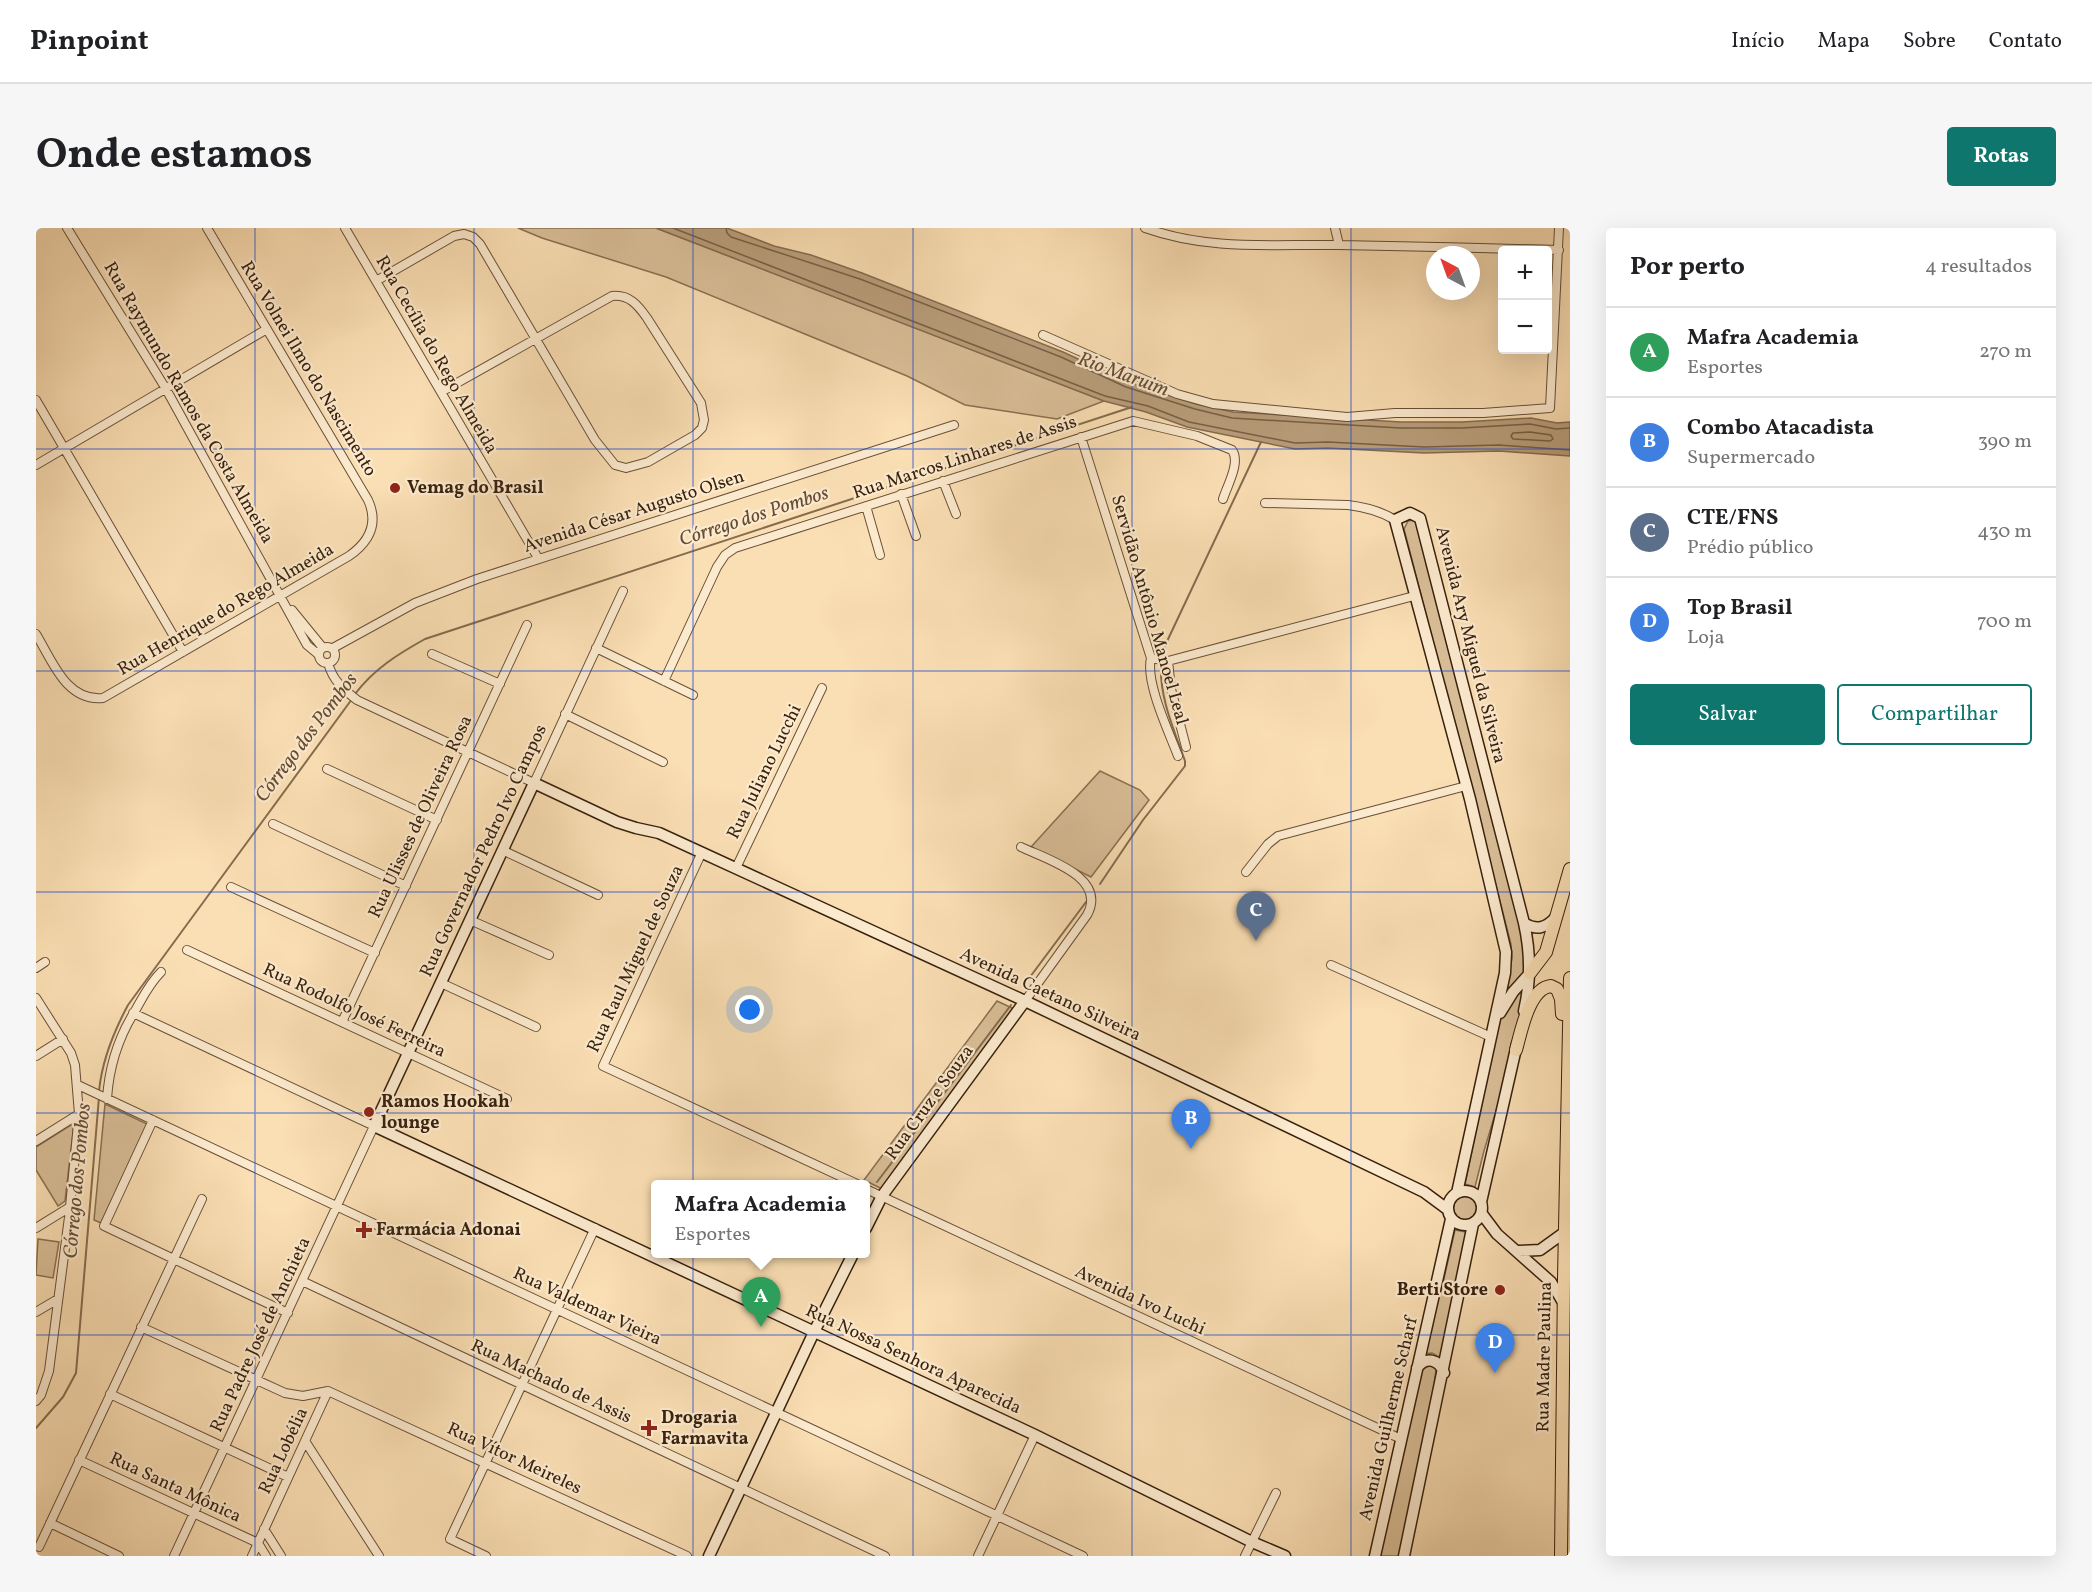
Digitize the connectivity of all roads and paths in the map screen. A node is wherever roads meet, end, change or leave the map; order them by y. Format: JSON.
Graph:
{"nodes":[{"id":1,"x":67,"y":228,"type":"edge"},
{"id":2,"x":207,"y":228,"type":"edge"},
{"id":3,"x":345,"y":228,"type":"edge"},
{"id":4,"x":1144,"y":228,"type":"edge"},
{"id":5,"x":1335,"y":228,"type":"edge"},
{"id":6,"x":1559,"y":228,"type":"edge"},
{"id":7,"x":1339,"y":245,"type":"junction"},
{"id":8,"x":1559,"y":250,"type":"junction"},
{"id":9,"x":376,"y":281,"type":"junction"},
{"id":10,"x":267,"y":329,"type":"junction"},
{"id":11,"x":1043,"y":334,"type":"dead end"},
{"id":12,"x":535,"y":338,"type":"junction"},
{"id":13,"x":166,"y":389,"type":"junction"},
{"id":14,"x":441,"y":392,"type":"junction"},
{"id":15,"x":36,"y":400,"type":"edge"},
{"id":16,"x":954,"y":425,"type":"dead end"},
{"id":17,"x":1081,"y":437,"type":"junction"},
{"id":18,"x":64,"y":448,"type":"junction"},
{"id":19,"x":36,"y":465,"type":"edge"},
{"id":20,"x":943,"y":481,"type":"junction"},
{"id":21,"x":901,"y":494,"type":"junction"},
{"id":22,"x":1223,"y":499,"type":"dead end"},
{"id":23,"x":1265,"y":503,"type":"dead end"},
{"id":24,"x":866,"y":506,"type":"junction"},
{"id":25,"x":956,"y":514,"type":"dead end"},
{"id":26,"x":1395,"y":520,"type":"junction"},
{"id":27,"x":372,"y":529,"type":"joint"},
{"id":28,"x":916,"y":536,"type":"dead end"},
{"id":29,"x":880,"y":555,"type":"dead end"},
{"id":30,"x":538,"y":558,"type":"junction"},
{"id":31,"x":623,"y":591,"type":"dead end"},
{"id":32,"x":280,"y":594,"type":"junction"},
{"id":33,"x":1414,"y":597,"type":"junction"},
{"id":34,"x":527,"y":625,"type":"dead end"},
{"id":35,"x":36,"y":634,"type":"edge"},
{"id":36,"x":333,"y":648,"type":"junction"},
{"id":37,"x":596,"y":648,"type":"junction"},
{"id":38,"x":321,"y":651,"type":"junction"},
{"id":39,"x":183,"y":652,"type":"junction"},
{"id":40,"x":432,"y":654,"type":"dead end"},
{"id":41,"x":1152,"y":658,"type":"junction"},
{"id":42,"x":1167,"y":661,"type":"junction"},
{"id":43,"x":328,"y":663,"type":"junction"},
{"id":44,"x":664,"y":681,"type":"junction"},
{"id":45,"x":500,"y":684,"type":"junction"},
{"id":46,"x":822,"y":688,"type":"dead end"},
{"id":47,"x":693,"y":695,"type":"dead end"},
{"id":48,"x":565,"y":714,"type":"junction"},
{"id":49,"x":1186,"y":747,"type":"dead end"},
{"id":50,"x":468,"y":752,"type":"junction"},
{"id":51,"x":1178,"y":756,"type":"dead end"},
{"id":52,"x":663,"y":762,"type":"dead end"},
{"id":53,"x":327,"y":769,"type":"dead end"},
{"id":54,"x":534,"y":783,"type":"junction"},
{"id":55,"x":1466,"y":786,"type":"junction"},
{"id":56,"x":437,"y":820,"type":"junction"},
{"id":57,"x":273,"y":824,"type":"dead end"},
{"id":58,"x":1021,"y":846,"type":"dead end"},
{"id":59,"x":502,"y":850,"type":"junction"},
{"id":60,"x":702,"y":852,"type":"junction"},
{"id":61,"x":736,"y":868,"type":"junction"},
{"id":62,"x":1570,"y":870,"type":"edge"},
{"id":63,"x":1246,"y":872,"type":"dead end"},
{"id":64,"x":406,"y":886,"type":"junction"},
{"id":65,"x":231,"y":887,"type":"dead end"},
{"id":66,"x":598,"y":895,"type":"dead end"},
{"id":67,"x":1558,"y":914,"type":"junction"},
{"id":68,"x":470,"y":920,"type":"junction"},
{"id":69,"x":1524,"y":923,"type":"junction"},
{"id":70,"x":187,"y":950,"type":"dead end"},
{"id":71,"x":375,"y":953,"type":"junction"},
{"id":72,"x":549,"y":955,"type":"dead end"},
{"id":73,"x":45,"y":962,"type":"dead end"},
{"id":74,"x":1331,"y":965,"type":"dead end"},
{"id":75,"x":36,"y":968,"type":"edge"},
{"id":76,"x":161,"y":972,"type":"dead end"},
{"id":77,"x":1530,"y":973,"type":"junction"},
{"id":78,"x":1570,"y":978,"type":"edge"},
{"id":79,"x":441,"y":983,"type":"junction"},
{"id":80,"x":36,"y":998,"type":"edge"},
{"id":81,"x":1025,"y":1001,"type":"junction"},
{"id":82,"x":134,"y":1013,"type":"junction"},
{"id":83,"x":342,"y":1022,"type":"junction"},
{"id":84,"x":536,"y":1028,"type":"dead end"},
{"id":85,"x":1492,"y":1035,"type":"junction"},
{"id":86,"x":63,"y":1039,"type":"junction"},
{"id":87,"x":1516,"y":1050,"type":"junction"},
{"id":88,"x":408,"y":1053,"type":"junction"},
{"id":89,"x":36,"y":1056,"type":"edge"},
{"id":90,"x":1568,"y":1067,"type":"junction"},
{"id":91,"x":78,"y":1085,"type":"junction"},
{"id":92,"x":106,"y":1099,"type":"junction"},
{"id":93,"x":507,"y":1099,"type":"dead end"},
{"id":94,"x":79,"y":1114,"type":"junction"},
{"id":95,"x":153,"y":1120,"type":"junction"},
{"id":96,"x":374,"y":1126,"type":"junction"},
{"id":97,"x":36,"y":1141,"type":"edge"},
{"id":98,"x":846,"y":1180,"type":"edge"},
{"id":99,"x":870,"y":1191,"type":"edge"},
{"id":100,"x":1424,"y":1192,"type":"junction"},
{"id":101,"x":1455,"y":1194,"type":"junction"},
{"id":102,"x":882,"y":1196,"type":"junction"},
{"id":103,"x":202,"y":1199,"type":"dead end"},
{"id":104,"x":1481,"y":1202,"type":"junction"},
{"id":105,"x":70,"y":1207,"type":"junction"},
{"id":106,"x":337,"y":1207,"type":"junction"},
{"id":107,"x":1449,"y":1214,"type":"junction"},
{"id":108,"x":870,"y":1220,"type":"edge"},
{"id":109,"x":1477,"y":1220,"type":"junction"},
{"id":110,"x":36,"y":1228,"type":"edge"},
{"id":111,"x":595,"y":1228,"type":"junction"},
{"id":112,"x":1565,"y":1232,"type":"junction"},
{"id":113,"x":1518,"y":1251,"type":"junction"},
{"id":114,"x":651,"y":1255,"type":"edge"},
{"id":115,"x":658,"y":1258,"type":"edge"},
{"id":116,"x":851,"y":1258,"type":"edge"},
{"id":117,"x":173,"y":1259,"type":"junction"},
{"id":118,"x":302,"y":1281,"type":"junction"},
{"id":119,"x":1567,"y":1297,"type":"edge"},
{"id":120,"x":58,"y":1299,"type":"junction"},
{"id":121,"x":557,"y":1310,"type":"junction"},
{"id":122,"x":36,"y":1312,"type":"edge"},
{"id":123,"x":288,"y":1313,"type":"junction"},
{"id":124,"x":141,"y":1327,"type":"junction"},
{"id":125,"x":814,"y":1332,"type":"junction"},
{"id":126,"x":1417,"y":1368,"type":"junction"},
{"id":127,"x":1444,"y":1372,"type":"junction"},
{"id":128,"x":256,"y":1380,"type":"junction"},
{"id":129,"x":522,"y":1385,"type":"junction"},
{"id":130,"x":328,"y":1390,"type":"junction"},
{"id":131,"x":110,"y":1394,"type":"junction"},
{"id":132,"x":36,"y":1401,"type":"edge"},
{"id":133,"x":777,"y":1412,"type":"junction"},
{"id":134,"x":1035,"y":1435,"type":"junction"},
{"id":135,"x":1401,"y":1440,"type":"junction"},
{"id":136,"x":305,"y":1441,"type":"junction"},
{"id":137,"x":225,"y":1448,"type":"junction"},
{"id":138,"x":79,"y":1460,"type":"junction"},
{"id":139,"x":486,"y":1462,"type":"junction"},
{"id":140,"x":288,"y":1477,"type":"junction"},
{"id":141,"x":741,"y":1487,"type":"junction"},
{"id":142,"x":1276,"y":1492,"type":"dead end"},
{"id":143,"x":194,"y":1513,"type":"junction"},
{"id":144,"x":997,"y":1515,"type":"junction"},
{"id":145,"x":50,"y":1523,"type":"junction"},
{"id":146,"x":264,"y":1529,"type":"junction"},
{"id":147,"x":1252,"y":1542,"type":"junction"},
{"id":148,"x":258,"y":1543,"type":"junction"},
{"id":149,"x":39,"y":1547,"type":"dead end"},
{"id":150,"x":119,"y":1556,"type":"edge"},
{"id":151,"x":174,"y":1556,"type":"edge"},
{"id":152,"x":252,"y":1556,"type":"edge"},
{"id":153,"x":266,"y":1556,"type":"edge"},
{"id":154,"x":281,"y":1556,"type":"edge"},
{"id":155,"x":379,"y":1556,"type":"edge"},
{"id":156,"x":486,"y":1556,"type":"edge"},
{"id":157,"x":687,"y":1556,"type":"edge"},
{"id":158,"x":709,"y":1556,"type":"edge"},
{"id":159,"x":885,"y":1556,"type":"edge"},
{"id":160,"x":978,"y":1556,"type":"edge"},
{"id":161,"x":1083,"y":1556,"type":"edge"},
{"id":162,"x":1245,"y":1556,"type":"edge"},
{"id":163,"x":1285,"y":1556,"type":"edge"},
{"id":164,"x":1375,"y":1556,"type":"edge"},
{"id":165,"x":1404,"y":1556,"type":"edge"},
{"id":166,"x":1561,"y":1556,"type":"edge"}],
"edges":[{"from":1,"to":13,"type":"street","name":"Rua Raymundo Ramos da Costa Almeida"},
{"from":2,"to":10,"type":"street","name":"Rua Volnei Ilmo do Nascimento"},
{"from":3,"to":9,"type":"street","name":"Rua Cecília do Rego Almeida"},
{"from":4,"to":7,"type":"street"},
{"from":5,"to":7,"type":"street"},
{"from":6,"to":8,"type":"street"},
{"from":7,"to":8,"type":"street"},
{"from":8,"to":11,"type":"street"},
{"from":9,"to":12,"type":"street"},
{"from":9,"to":14,"type":"street","name":"Rua Cecília do Rego Almeida"},
{"from":10,"to":13,"type":"street"},
{"from":10,"to":27,"type":"street","name":"Rua Volnei Ilmo do Nascimento"},
{"from":12,"to":12,"type":"street"},
{"from":12,"to":14,"type":"street"},
{"from":13,"to":18,"type":"street"},
{"from":13,"to":32,"type":"street","name":"Rua Raymundo Ramos da Costa Almeida"},
{"from":14,"to":30,"type":"street","name":"Rua Cecília do Rego Almeida"},
{"from":15,"to":18,"type":"street"},
{"from":16,"to":30,"type":"street","name":"Avenida César Augusto Olsen"},
{"from":17,"to":20,"type":"street","name":"Rua Marcos Linhares de Assis"},
{"from":17,"to":22,"type":"street","name":"Rua Marcos Linhares de Assis"},
{"from":17,"to":41,"type":"street","name":"Servidão Antônio Manoel Leal"},
{"from":18,"to":19,"type":"street"},
{"from":18,"to":39,"type":"street"},
{"from":20,"to":21,"type":"street","name":"Rua Marcos Linhares de Assis"},
{"from":20,"to":25,"type":"street"},
{"from":21,"to":24,"type":"street","name":"Rua Marcos Linhares de Assis"},
{"from":21,"to":28,"type":"street"},
{"from":23,"to":26,"type":"street"},
{"from":24,"to":29,"type":"street"},
{"from":24,"to":44,"type":"street","name":"Rua Marcos Linhares de Assis"},
{"from":26,"to":33,"type":"street"},
{"from":26,"to":69,"type":"street","name":"Avenida Ary Miguel da Silveira"},
{"from":27,"to":32,"type":"street","name":"Rua Henrique do Rego Almeida"},
{"from":30,"to":36,"type":"street","name":"Avenida César Augusto Olsen"},
{"from":31,"to":37,"type":"street","name":"Rua Governador Pedro Ivo Campos"},
{"from":32,"to":38,"type":"street","name":"Rua Raymundo Ramos da Costa Almeida"},
{"from":32,"to":39,"type":"street","name":"Rua Henrique do Rego Almeida"},
{"from":33,"to":42,"type":"street"},
{"from":33,"to":55,"type":"street"},
{"from":34,"to":45,"type":"street","name":"Rua Ulisses de Oliveira Rosa"},
{"from":35,"to":39,"type":"street","name":"Rua Henrique do Rego Almeida"},
{"from":36,"to":38,"type":"street"},
{"from":36,"to":43,"type":"street"},
{"from":37,"to":44,"type":"street"},
{"from":37,"to":48,"type":"street","name":"Rua Governador Pedro Ivo Campos"},
{"from":38,"to":43,"type":"street"},
{"from":40,"to":45,"type":"street"},
{"from":41,"to":42,"type":"street"},
{"from":41,"to":51,"type":"street","name":"Servidão Antônio Manoel Leal"},
{"from":42,"to":49,"type":"street"},
{"from":43,"to":50,"type":"street"},
{"from":44,"to":47,"type":"street"},
{"from":45,"to":50,"type":"street","name":"Rua Ulisses de Oliveira Rosa"},
{"from":46,"to":61,"type":"street","name":"Rua Juliano Lucchi"},
{"from":48,"to":52,"type":"street"},
{"from":48,"to":54,"type":"street","name":"Rua Governador Pedro Ivo Campos"},
{"from":50,"to":54,"type":"street"},
{"from":50,"to":56,"type":"street","name":"Rua Ulisses de Oliveira Rosa"},
{"from":53,"to":56,"type":"street"},
{"from":54,"to":59,"type":"street","name":"Rua Governador Pedro Ivo Campos"},
{"from":54,"to":60,"type":"street","name":"Avenida Caetano Silveira"},
{"from":55,"to":63,"type":"street"},
{"from":55,"to":85,"type":"street"},
{"from":56,"to":64,"type":"street","name":"Rua Ulisses de Oliveira Rosa"},
{"from":57,"to":64,"type":"street"},
{"from":58,"to":81,"type":"street"},
{"from":59,"to":66,"type":"street"},
{"from":59,"to":68,"type":"street","name":"Rua Governador Pedro Ivo Campos"},
{"from":60,"to":61,"type":"street","name":"Avenida Caetano Silveira"},
{"from":60,"to":98,"type":"street","name":"Rua Raul Miguel de Souza"},
{"from":61,"to":81,"type":"street","name":"Avenida Caetano Silveira"},
{"from":62,"to":67,"type":"main road"},
{"from":64,"to":71,"type":"street","name":"Rua Ulisses de Oliveira Rosa"},
{"from":65,"to":71,"type":"street"},
{"from":67,"to":69,"type":"street"},
{"from":67,"to":77,"type":"main road"},
{"from":68,"to":72,"type":"street"},
{"from":68,"to":79,"type":"street","name":"Rua Governador Pedro Ivo Campos"},
{"from":69,"to":77,"type":"street","name":"Avenida Ary Miguel da Silveira"},
{"from":70,"to":83,"type":"street","name":"Rua Rodolfo José Ferreira"},
{"from":71,"to":83,"type":"street","name":"Rua Ulisses de Oliveira Rosa"},
{"from":73,"to":75,"type":"street"},
{"from":74,"to":85,"type":"street"},
{"from":76,"to":82,"type":"street"},
{"from":77,"to":85,"type":"street"},
{"from":77,"to":87,"type":"street","name":"Avenida Ary Miguel da Silveira"},
{"from":78,"to":90,"type":"main road","name":"Rua Madre Paulina"},
{"from":79,"to":84,"type":"street"},
{"from":79,"to":88,"type":"street","name":"Rua Governador Pedro Ivo Campos"},
{"from":80,"to":86,"type":"street"},
{"from":81,"to":100,"type":"street","name":"Avenida Caetano Silveira"},
{"from":81,"to":102,"type":"street","name":"Rua Cruz e Souza"},
{"from":82,"to":92,"type":"street"},
{"from":82,"to":96,"type":"street","name":"Rua Nossa Senhora Aparecida"},
{"from":83,"to":88,"type":"street","name":"Rua Rodolfo José Ferreira"},
{"from":85,"to":101,"type":"street"},
{"from":86,"to":89,"type":"street"},
{"from":86,"to":91,"type":"street"},
{"from":87,"to":90,"type":"main road"},
{"from":87,"to":104,"type":"street","name":"Avenida Ary Miguel da Silveira"},
{"from":88,"to":93,"type":"street","name":"Rua Rodolfo José Ferreira"},
{"from":88,"to":96,"type":"street","name":"Rua Governador Pedro Ivo Campos"},
{"from":90,"to":112,"type":"main road","name":"Rua Madre Paulina"},
{"from":91,"to":92,"type":"street","name":"Rua Valdemar Vieira"},
{"from":91,"to":94,"type":"street"},
{"from":92,"to":95,"type":"street","name":"Rua Valdemar Vieira"},
{"from":94,"to":97,"type":"street"},
{"from":94,"to":105,"type":"street"},
{"from":95,"to":106,"type":"street","name":"Rua Valdemar Vieira"},
{"from":95,"to":117,"type":"street"},
{"from":96,"to":106,"type":"street","name":"Rua Padre José de Anchieta"},
{"from":96,"to":111,"type":"street","name":"Rua Nossa Senhora Aparecida"},
{"from":99,"to":102,"type":"street","name":"Avenida Ivo Luchi"},
{"from":100,"to":101,"type":"street","name":"Avenida Caetano Silveira"},
{"from":100,"to":107,"type":"street","name":"Avenida Caetano Silveira"},
{"from":101,"to":104,"type":"street"},
{"from":101,"to":107,"type":"street"},
{"from":102,"to":108,"type":"street","name":"Rua Cruz e Souza"},
{"from":102,"to":135,"type":"street","name":"Avenida Ivo Luchi"},
{"from":103,"to":117,"type":"street"},
{"from":104,"to":109,"type":"street"},
{"from":105,"to":110,"type":"street"},
{"from":105,"to":120,"type":"street"},
{"from":106,"to":118,"type":"street","name":"Rua Padre José de Anchieta"},
{"from":106,"to":121,"type":"street","name":"Rua Valdemar Vieira"},
{"from":107,"to":109,"type":"street"},
{"from":107,"to":126,"type":"street","name":"Avenida Guilherme Scharf"},
{"from":109,"to":113,"type":"street"},
{"from":109,"to":127,"type":"street"},
{"from":111,"to":114,"type":"street","name":"Rua Nossa Senhora Aparecida"},
{"from":111,"to":121,"type":"street"},
{"from":112,"to":113,"type":"street"},
{"from":112,"to":119,"type":"main road","name":"Rua Madre Paulina"},
{"from":113,"to":119,"type":"street"},
{"from":115,"to":125,"type":"street","name":"Rua Nossa Senhora Aparecida"},
{"from":116,"to":125,"type":"street"},
{"from":117,"to":123,"type":"street"},
{"from":117,"to":124,"type":"street"},
{"from":118,"to":123,"type":"street","name":"Rua Padre José de Anchieta"},
{"from":118,"to":129,"type":"street","name":"Rua Machado de Assis"},
{"from":119,"to":166,"type":"main road","name":"Rua Madre Paulina"},
{"from":120,"to":122,"type":"street"},
{"from":120,"to":132,"type":"street"},
{"from":121,"to":129,"type":"street"},
{"from":121,"to":133,"type":"street","name":"Rua Valdemar Vieira"},
{"from":123,"to":128,"type":"street","name":"Rua Padre José de Anchieta"},
{"from":124,"to":128,"type":"street"},
{"from":124,"to":131,"type":"street"},
{"from":125,"to":133,"type":"street"},
{"from":125,"to":134,"type":"street","name":"Rua Nossa Senhora Aparecida"},
{"from":126,"to":127,"type":"street"},
{"from":126,"to":135,"type":"street","name":"Avenida Guilherme Scharf"},
{"from":127,"to":165,"type":"street"},
{"from":128,"to":130,"type":"street"},
{"from":128,"to":137,"type":"street","name":"Rua Padre José de Anchieta"},
{"from":129,"to":139,"type":"street"},
{"from":129,"to":141,"type":"street","name":"Rua Machado de Assis"},
{"from":130,"to":136,"type":"street","name":"Rua Lobélia"},
{"from":130,"to":139,"type":"street","name":"Rua Vítor Meireles"},
{"from":131,"to":137,"type":"street"},
{"from":131,"to":138,"type":"street"},
{"from":133,"to":141,"type":"street"},
{"from":133,"to":144,"type":"street","name":"Rua Valdemar Vieira"},
{"from":134,"to":144,"type":"street"},
{"from":134,"to":147,"type":"street","name":"Rua Nossa Senhora Aparecida"},
{"from":135,"to":164,"type":"street","name":"Avenida Guilherme Scharf"},
{"from":136,"to":140,"type":"street","name":"Rua Lobélia"},
{"from":136,"to":155,"type":"street"},
{"from":137,"to":140,"type":"street"},
{"from":137,"to":143,"type":"street","name":"Rua Padre José de Anchieta"},
{"from":138,"to":143,"type":"street","name":"Rua Santa Mônica"},
{"from":138,"to":145,"type":"street"},
{"from":139,"to":156,"type":"street"},
{"from":139,"to":157,"type":"street","name":"Rua Vítor Meireles"},
{"from":140,"to":146,"type":"street","name":"Rua Lobélia"},
{"from":141,"to":158,"type":"street"},
{"from":141,"to":159,"type":"street","name":"Rua Machado de Assis"},
{"from":142,"to":147,"type":"street"},
{"from":143,"to":148,"type":"street","name":"Rua Santa Mônica"},
{"from":143,"to":151,"type":"street","name":"Rua Padre José de Anchieta"},
{"from":144,"to":160,"type":"street"},
{"from":144,"to":161,"type":"street","name":"Rua Valdemar Vieira"},
{"from":145,"to":149,"type":"street"},
{"from":145,"to":150,"type":"street"},
{"from":146,"to":148,"type":"street","name":"Rua Lobélia"},
{"from":146,"to":154,"type":"street"},
{"from":147,"to":162,"type":"street"},
{"from":147,"to":163,"type":"street","name":"Rua Nossa Senhora Aparecida"},
{"from":148,"to":152,"type":"street","name":"Rua Lobélia"},
{"from":148,"to":153,"type":"street"}]}
